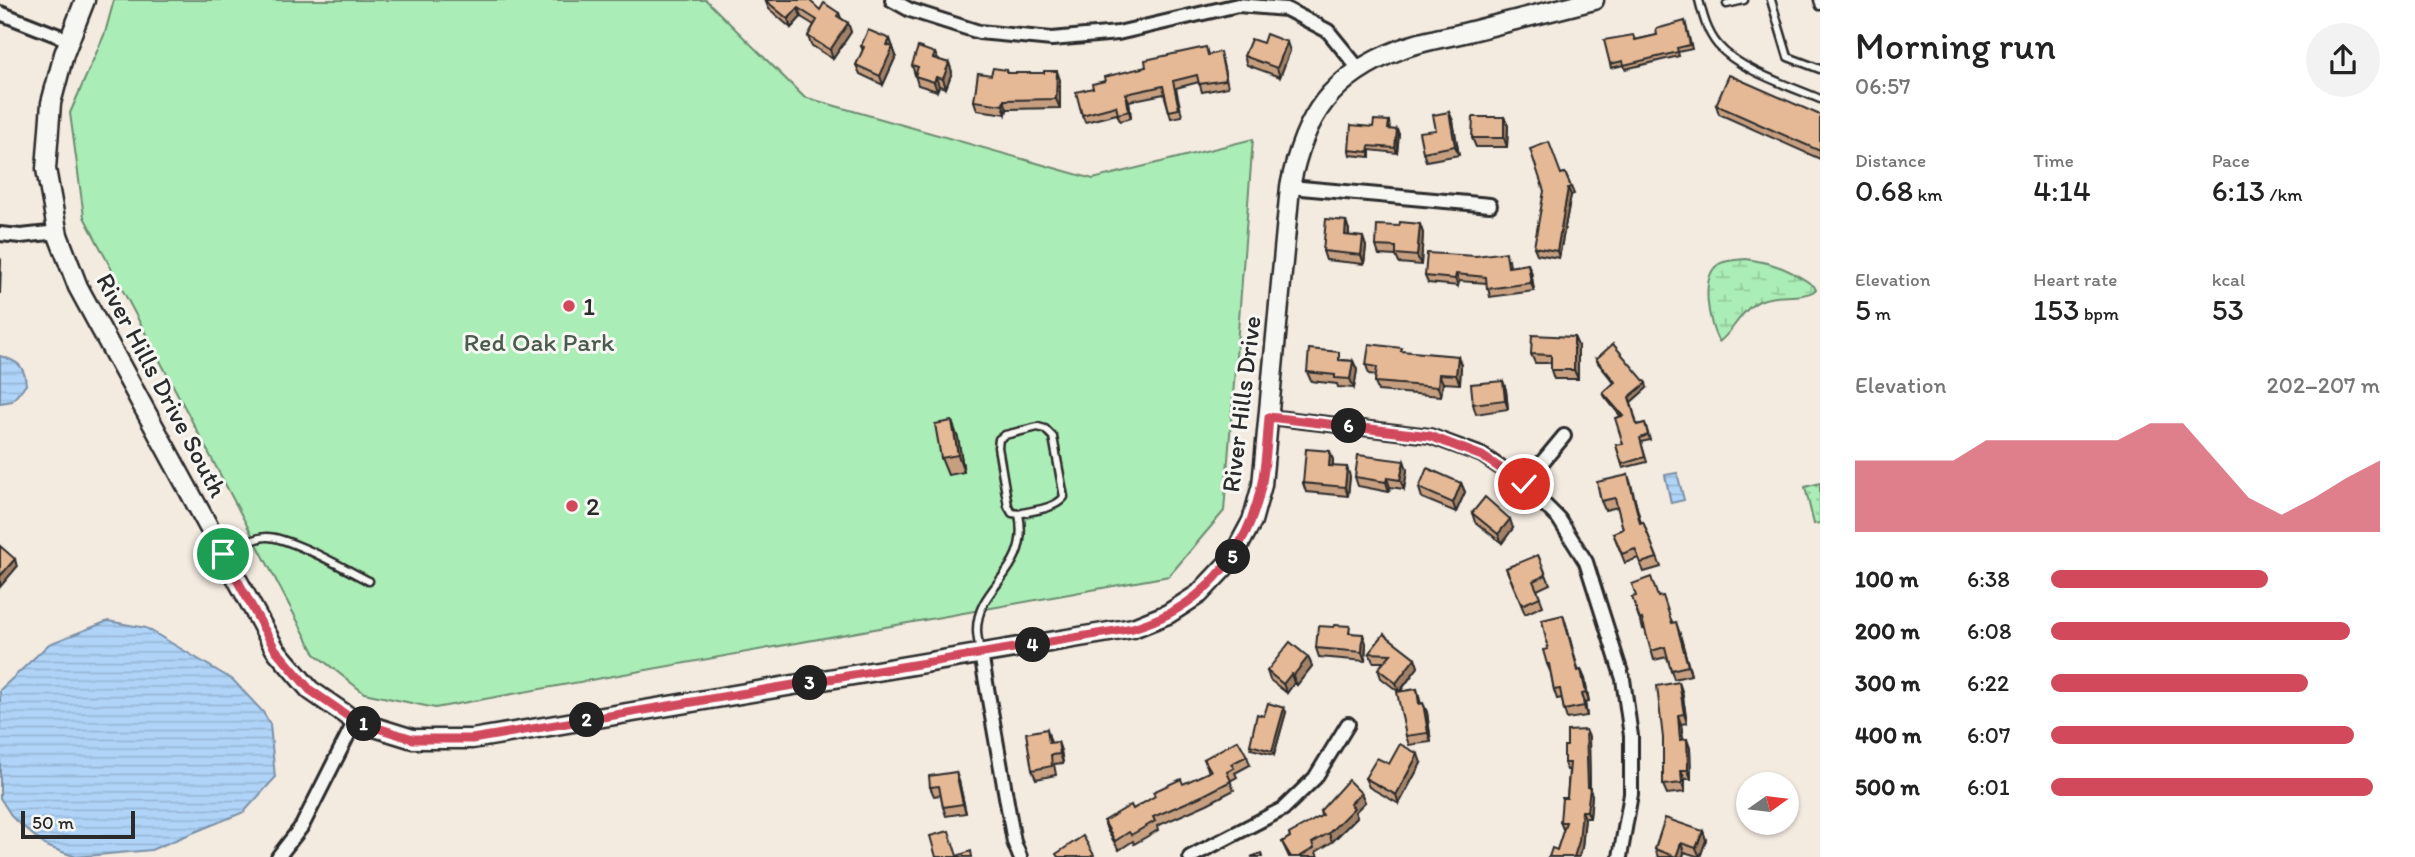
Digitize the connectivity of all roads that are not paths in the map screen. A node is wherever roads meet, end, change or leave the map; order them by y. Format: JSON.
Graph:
{"nodes":[{"id":1,"x":85,"y":0,"type":"edge"},
{"id":2,"x":892,"y":0,"type":"edge"},
{"id":3,"x":1594,"y":0,"type":"edge"},
{"id":4,"x":1699,"y":0,"type":"edge"},
{"id":5,"x":1744,"y":0,"type":"edge"},
{"id":6,"x":1771,"y":0,"type":"edge"},
{"id":7,"x":1818,"y":0,"type":"edge"},
{"id":8,"x":1573,"y":3,"type":"edge"},
{"id":9,"x":1288,"y":4,"type":"edge"},
{"id":10,"x":1727,"y":4,"type":"dead end"},
{"id":11,"x":912,"y":5,"type":"edge"},
{"id":12,"x":1820,"y":6,"type":"edge"},
{"id":13,"x":0,"y":13,"type":"edge"},
{"id":14,"x":69,"y":40,"type":"junction"},
{"id":15,"x":1359,"y":69,"type":"junction"},
{"id":16,"x":1820,"y":69,"type":"edge"},
{"id":17,"x":1820,"y":99,"type":"edge"},
{"id":18,"x":1290,"y":187,"type":"junction"},
{"id":19,"x":1490,"y":205,"type":"dead end"},
{"id":20,"x":58,"y":232,"type":"junction"},
{"id":21,"x":0,"y":234,"type":"edge"},
{"id":22,"x":1269,"y":417,"type":"junction"},
{"id":23,"x":1564,"y":436,"type":"dead end"},
{"id":24,"x":1524,"y":484,"type":"junction"},
{"id":25,"x":1019,"y":514,"type":"junction"},
{"id":26,"x":223,"y":554,"type":"junction"},
{"id":27,"x":369,"y":580,"type":"dead end"},
{"id":28,"x":981,"y":654,"type":"junction"},
{"id":29,"x":355,"y":721,"type":"junction"},
{"id":30,"x":1348,"y":724,"type":"dead end"},
{"id":31,"x":278,"y":857,"type":"edge"},
{"id":32,"x":1020,"y":857,"type":"edge"},
{"id":33,"x":1190,"y":857,"type":"edge"},
{"id":34,"x":1620,"y":857,"type":"edge"}],
"edges":[{"from":1,"to":14,"type":"street","name":"River Hills Drive South"},
{"from":2,"to":11,"type":"street"},
{"from":3,"to":8,"type":"street","name":"River Hills Drive"},
{"from":4,"to":17,"type":"lane"},
{"from":5,"to":10,"type":"lane"},
{"from":6,"to":16,"type":"lane"},
{"from":7,"to":12,"type":"lane"},
{"from":8,"to":15,"type":"street","name":"River Hills Drive"},
{"from":9,"to":11,"type":"street"},
{"from":9,"to":15,"type":"street"},
{"from":13,"to":14,"type":"street"},
{"from":14,"to":20,"type":"street","name":"River Hills Drive South"},
{"from":15,"to":18,"type":"street","name":"River Hills Drive"},
{"from":18,"to":19,"type":"street"},
{"from":18,"to":22,"type":"street","name":"River Hills Drive"},
{"from":20,"to":21,"type":"street"},
{"from":20,"to":26,"type":"street","name":"River Hills Drive South"},
{"from":22,"to":24,"type":"street"},
{"from":22,"to":28,"type":"street","name":"River Hills Drive"},
{"from":23,"to":24,"type":"street"},
{"from":24,"to":34,"type":"street"},
{"from":25,"to":25,"type":"lane"},
{"from":25,"to":28,"type":"lane"},
{"from":26,"to":27,"type":"lane"},
{"from":26,"to":29,"type":"street","name":"River Hills Drive South"},
{"from":28,"to":29,"type":"street","name":"River Hills Drive"},
{"from":28,"to":32,"type":"street"},
{"from":29,"to":31,"type":"street"},
{"from":30,"to":33,"type":"street"}]}
